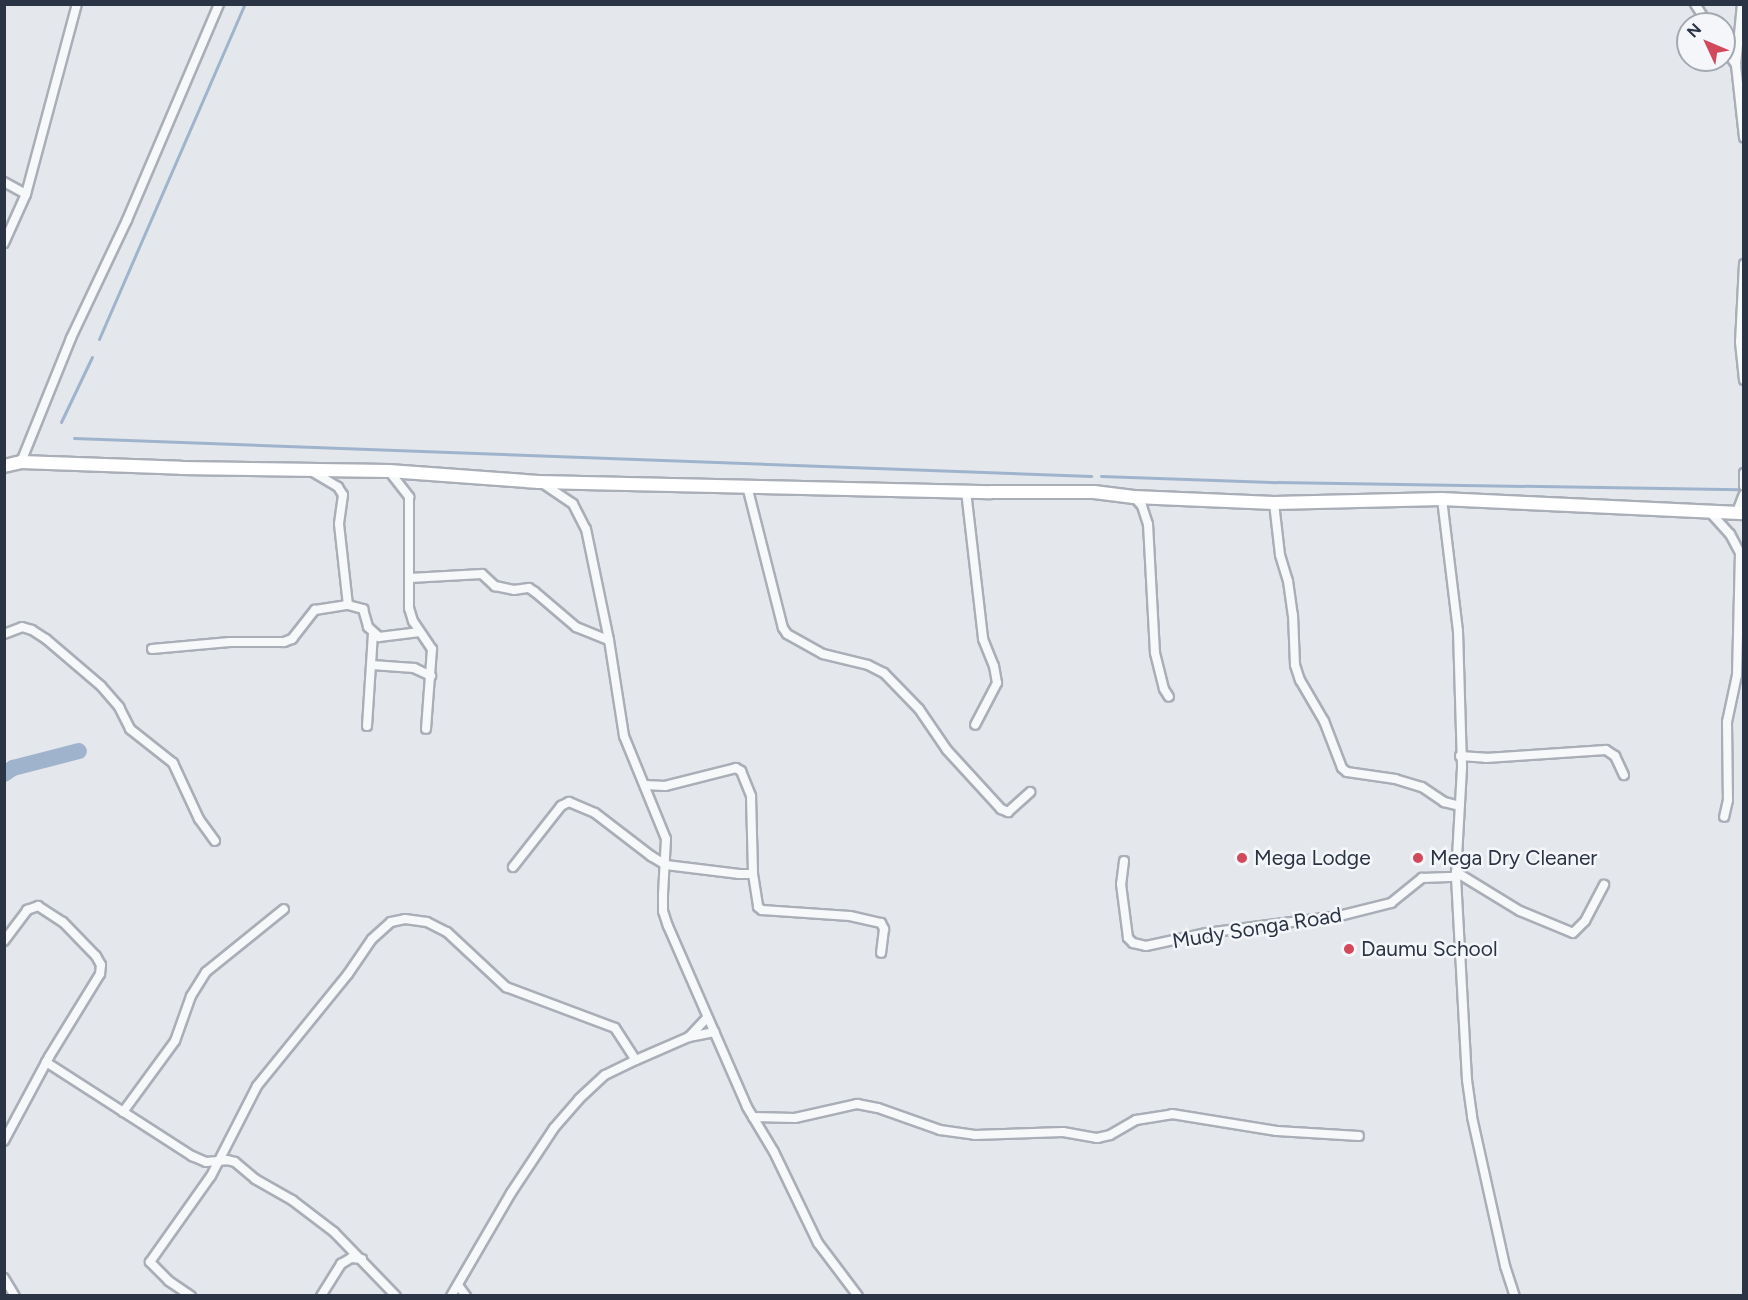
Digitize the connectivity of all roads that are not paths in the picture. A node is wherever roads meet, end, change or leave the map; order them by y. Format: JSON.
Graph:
{"nodes":[{"id":1,"x":77,"y":4,"type":"edge"},
{"id":2,"x":219,"y":4,"type":"edge"},
{"id":3,"x":1742,"y":4,"type":"edge"},
{"id":4,"x":1736,"y":64,"type":"joint"},
{"id":5,"x":1743,"y":138,"type":"edge"},
{"id":6,"x":4,"y":182,"type":"edge"},
{"id":7,"x":26,"y":194,"type":"junction"},
{"id":8,"x":4,"y":243,"type":"edge"},
{"id":9,"x":1743,"y":264,"type":"edge"},
{"id":10,"x":1743,"y":380,"type":"edge"},
{"id":11,"x":21,"y":462,"type":"junction"},
{"id":12,"x":6,"y":464,"type":"edge"},
{"id":13,"x":389,"y":471,"type":"junction"},
{"id":14,"x":313,"y":472,"type":"junction"},
{"id":15,"x":1743,"y":473,"type":"edge"},
{"id":16,"x":539,"y":482,"type":"junction"},
{"id":17,"x":747,"y":486,"type":"junction"},
{"id":18,"x":1743,"y":486,"type":"edge"},
{"id":19,"x":966,"y":491,"type":"junction"},
{"id":20,"x":1743,"y":494,"type":"edge"},
{"id":21,"x":1134,"y":497,"type":"junction"},
{"id":22,"x":1442,"y":500,"type":"junction"},
{"id":23,"x":1274,"y":503,"type":"junction"},
{"id":24,"x":1708,"y":511,"type":"junction"},
{"id":25,"x":1740,"y":513,"type":"edge"},
{"id":26,"x":410,"y":578,"type":"junction"},
{"id":27,"x":348,"y":604,"type":"junction"},
{"id":28,"x":420,"y":632,"type":"junction"},
{"id":29,"x":4,"y":634,"type":"edge"},
{"id":30,"x":373,"y":634,"type":"junction"},
{"id":31,"x":609,"y":640,"type":"junction"},
{"id":32,"x":152,"y":649,"type":"dead end"},
{"id":33,"x":372,"y":665,"type":"junction"},
{"id":34,"x":431,"y":676,"type":"junction"},
{"id":35,"x":1169,"y":697,"type":"dead end"},
{"id":36,"x":975,"y":725,"type":"dead end"},
{"id":37,"x":368,"y":726,"type":"dead end"},
{"id":38,"x":426,"y":729,"type":"dead end"},
{"id":39,"x":1460,"y":756,"type":"junction"},
{"id":40,"x":1624,"y":775,"type":"dead end"},
{"id":41,"x":645,"y":786,"type":"junction"},
{"id":42,"x":1030,"y":792,"type":"dead end"},
{"id":43,"x":1460,"y":806,"type":"junction"},
{"id":44,"x":1724,"y":817,"type":"dead end"},
{"id":45,"x":215,"y":841,"type":"dead end"},
{"id":46,"x":1124,"y":861,"type":"dead end"},
{"id":47,"x":666,"y":864,"type":"junction"},
{"id":48,"x":513,"y":867,"type":"dead end"},
{"id":49,"x":753,"y":874,"type":"junction"},
{"id":50,"x":1456,"y":874,"type":"junction"},
{"id":51,"x":1604,"y":885,"type":"dead end"},
{"id":52,"x":284,"y":909,"type":"dead end"},
{"id":53,"x":4,"y":941,"type":"edge"},
{"id":54,"x":881,"y":953,"type":"dead end"},
{"id":55,"x":707,"y":1018,"type":"junction"},
{"id":56,"x":715,"y":1032,"type":"junction"},
{"id":57,"x":689,"y":1037,"type":"junction"},
{"id":58,"x":636,"y":1060,"type":"junction"},
{"id":59,"x":46,"y":1062,"type":"junction"},
{"id":60,"x":123,"y":1112,"type":"junction"},
{"id":61,"x":753,"y":1117,"type":"junction"},
{"id":62,"x":1359,"y":1136,"type":"dead end"},
{"id":63,"x":4,"y":1140,"type":"edge"},
{"id":64,"x":219,"y":1160,"type":"junction"},
{"id":65,"x":206,"y":1162,"type":"junction"},
{"id":66,"x":210,"y":1176,"type":"junction"},
{"id":67,"x":362,"y":1259,"type":"junction"},
{"id":68,"x":4,"y":1278,"type":"edge"},
{"id":69,"x":458,"y":1285,"type":"junction"},
{"id":70,"x":15,"y":1296,"type":"edge"},
{"id":71,"x":191,"y":1296,"type":"edge"},
{"id":72,"x":321,"y":1296,"type":"edge"},
{"id":73,"x":396,"y":1296,"type":"edge"},
{"id":74,"x":451,"y":1296,"type":"edge"},
{"id":75,"x":466,"y":1296,"type":"edge"},
{"id":76,"x":858,"y":1296,"type":"edge"},
{"id":77,"x":1515,"y":1296,"type":"edge"}],
"edges":[{"from":1,"to":7,"type":"street"},
{"from":2,"to":11,"type":"street"},
{"from":3,"to":4,"type":"street"},
{"from":4,"to":5,"type":"street"},
{"from":6,"to":7,"type":"street"},
{"from":7,"to":8,"type":"street"},
{"from":9,"to":10,"type":"street"},
{"from":11,"to":12,"type":"main road"},
{"from":11,"to":14,"type":"main road"},
{"from":13,"to":14,"type":"main road"},
{"from":13,"to":16,"type":"main road"},
{"from":13,"to":26,"type":"street"},
{"from":14,"to":27,"type":"street"},
{"from":15,"to":18,"type":"street"},
{"from":16,"to":17,"type":"main road"},
{"from":16,"to":31,"type":"street"},
{"from":17,"to":19,"type":"main road"},
{"from":17,"to":42,"type":"street"},
{"from":19,"to":21,"type":"main road"},
{"from":19,"to":36,"type":"street"},
{"from":20,"to":25,"type":"street"},
{"from":21,"to":23,"type":"main road"},
{"from":21,"to":35,"type":"street"},
{"from":22,"to":23,"type":"main road"},
{"from":22,"to":24,"type":"main road"},
{"from":22,"to":39,"type":"street"},
{"from":23,"to":43,"type":"street"},
{"from":24,"to":25,"type":"main road"},
{"from":24,"to":44,"type":"street"},
{"from":26,"to":28,"type":"street"},
{"from":26,"to":31,"type":"street"},
{"from":27,"to":30,"type":"street"},
{"from":27,"to":32,"type":"street"},
{"from":28,"to":30,"type":"street"},
{"from":28,"to":34,"type":"street"},
{"from":29,"to":45,"type":"street"},
{"from":30,"to":33,"type":"street"},
{"from":31,"to":41,"type":"street"},
{"from":33,"to":34,"type":"street"},
{"from":33,"to":37,"type":"street"},
{"from":34,"to":38,"type":"street"},
{"from":39,"to":40,"type":"street"},
{"from":39,"to":43,"type":"street"},
{"from":41,"to":47,"type":"street"},
{"from":41,"to":49,"type":"street"},
{"from":43,"to":50,"type":"street"},
{"from":46,"to":50,"type":"street","name":"Mudy Songa Road"},
{"from":47,"to":48,"type":"street"},
{"from":47,"to":49,"type":"street"},
{"from":47,"to":55,"type":"street"},
{"from":49,"to":54,"type":"street"},
{"from":50,"to":51,"type":"street"},
{"from":50,"to":77,"type":"street"},
{"from":52,"to":60,"type":"street"},
{"from":53,"to":59,"type":"street"},
{"from":55,"to":56,"type":"street"},
{"from":55,"to":57,"type":"street"},
{"from":56,"to":57,"type":"street"},
{"from":56,"to":61,"type":"street"},
{"from":57,"to":58,"type":"street"},
{"from":58,"to":64,"type":"street"},
{"from":58,"to":69,"type":"street"},
{"from":59,"to":60,"type":"street"},
{"from":59,"to":63,"type":"street"},
{"from":60,"to":65,"type":"street"},
{"from":61,"to":62,"type":"street"},
{"from":61,"to":76,"type":"street"},
{"from":64,"to":65,"type":"street"},
{"from":64,"to":66,"type":"street"},
{"from":64,"to":67,"type":"street"},
{"from":65,"to":66,"type":"street"},
{"from":66,"to":71,"type":"street"},
{"from":67,"to":72,"type":"street"},
{"from":67,"to":73,"type":"street"},
{"from":68,"to":70,"type":"street"},
{"from":69,"to":74,"type":"street"},
{"from":69,"to":75,"type":"street"}]}
